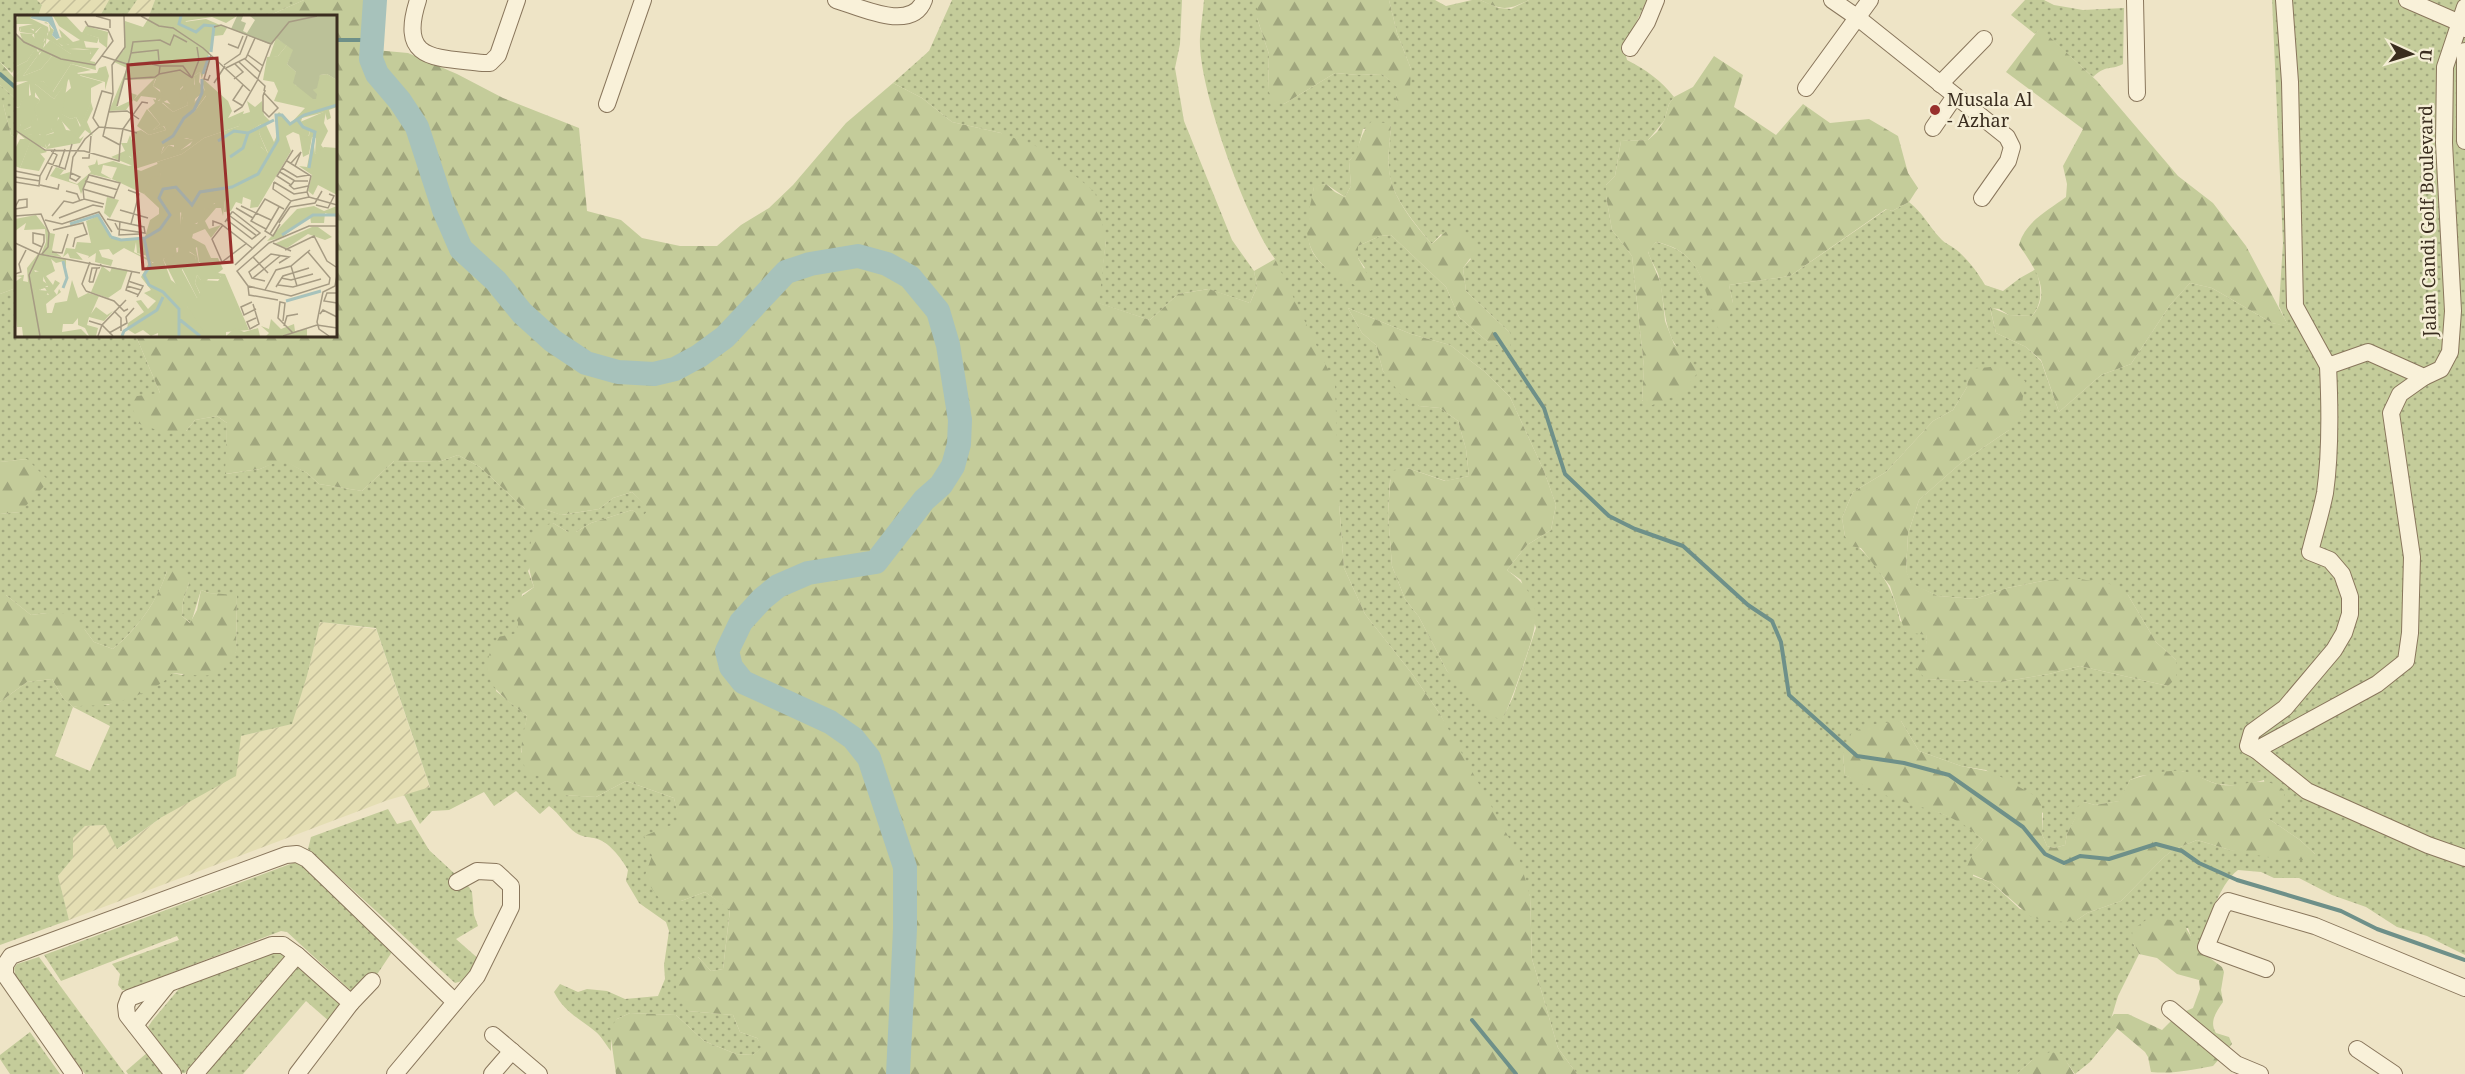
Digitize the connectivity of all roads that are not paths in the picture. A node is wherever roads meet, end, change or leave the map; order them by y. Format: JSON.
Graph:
{"nodes":[{"id":1,"x":418,"y":0,"type":"edge"},
{"id":2,"x":517,"y":0,"type":"edge"},
{"id":3,"x":644,"y":0,"type":"edge"},
{"id":4,"x":836,"y":0,"type":"edge"},
{"id":5,"x":924,"y":0,"type":"edge"},
{"id":6,"x":1656,"y":0,"type":"edge"},
{"id":7,"x":1832,"y":0,"type":"edge"},
{"id":8,"x":1870,"y":0,"type":"edge"},
{"id":9,"x":2135,"y":0,"type":"edge"},
{"id":10,"x":2284,"y":0,"type":"edge"},
{"id":11,"x":2407,"y":0,"type":"edge"},
{"id":12,"x":1858,"y":18,"type":"junction"},
{"id":13,"x":2463,"y":20,"type":"edge"},
{"id":14,"x":1984,"y":39,"type":"dead end"},
{"id":15,"x":1630,"y":48,"type":"dead end"},
{"id":16,"x":2465,"y":51,"type":"edge"},
{"id":17,"x":1940,"y":84,"type":"junction"},
{"id":18,"x":1806,"y":88,"type":"dead end"},
{"id":19,"x":2137,"y":93,"type":"dead end"},
{"id":20,"x":1955,"y":96,"type":"junction"},
{"id":21,"x":607,"y":104,"type":"dead end"},
{"id":22,"x":1933,"y":128,"type":"dead end"},
{"id":23,"x":2465,"y":141,"type":"edge"},
{"id":24,"x":1982,"y":198,"type":"dead end"},
{"id":25,"x":2328,"y":366,"type":"junction"},
{"id":26,"x":2424,"y":376,"type":"junction"},
{"id":27,"x":2256,"y":750,"type":"junction"},
{"id":28,"x":2465,"y":858,"type":"edge"},
{"id":29,"x":457,"y":882,"type":"dead end"},
{"id":30,"x":297,"y":955,"type":"junction"},
{"id":31,"x":2266,"y":969,"type":"dead end"},
{"id":32,"x":372,"y":981,"type":"dead end"},
{"id":33,"x":2465,"y":988,"type":"edge"},
{"id":34,"x":455,"y":1002,"type":"junction"},
{"id":35,"x":351,"y":1003,"type":"junction"},
{"id":36,"x":2170,"y":1009,"type":"dead end"},
{"id":37,"x":493,"y":1035,"type":"dead end"},
{"id":38,"x":2357,"y":1049,"type":"dead end"},
{"id":39,"x":512,"y":1051,"type":"junction"},
{"id":40,"x":74,"y":1074,"type":"edge"},
{"id":41,"x":173,"y":1074,"type":"edge"},
{"id":42,"x":195,"y":1074,"type":"edge"},
{"id":43,"x":297,"y":1074,"type":"edge"},
{"id":44,"x":395,"y":1074,"type":"edge"},
{"id":45,"x":492,"y":1074,"type":"edge"},
{"id":46,"x":539,"y":1074,"type":"edge"},
{"id":47,"x":2260,"y":1074,"type":"edge"},
{"id":48,"x":2394,"y":1074,"type":"edge"}],
"edges":[{"from":1,"to":2,"type":"street"},
{"from":3,"to":21,"type":"street"},
{"from":4,"to":5,"type":"street"},
{"from":6,"to":15,"type":"street"},
{"from":7,"to":12,"type":"street"},
{"from":8,"to":12,"type":"street"},
{"from":9,"to":19,"type":"street"},
{"from":10,"to":25,"type":"street"},
{"from":11,"to":13,"type":"street"},
{"from":12,"to":17,"type":"street"},
{"from":12,"to":18,"type":"street"},
{"from":13,"to":26,"type":"street","name":"Jalan Candi Golf Boulevard"},
{"from":14,"to":17,"type":"street"},
{"from":16,"to":23,"type":"street"},
{"from":17,"to":20,"type":"street"},
{"from":20,"to":22,"type":"street"},
{"from":20,"to":24,"type":"street"},
{"from":25,"to":26,"type":"street"},
{"from":25,"to":27,"type":"street"},
{"from":26,"to":27,"type":"street","name":"Jalan Candi Golf Boulevard"},
{"from":27,"to":28,"type":"street"},
{"from":29,"to":34,"type":"street"},
{"from":30,"to":35,"type":"street"},
{"from":30,"to":41,"type":"street"},
{"from":30,"to":42,"type":"street"},
{"from":31,"to":33,"type":"street"},
{"from":32,"to":35,"type":"street"},
{"from":34,"to":40,"type":"street"},
{"from":34,"to":44,"type":"street"},
{"from":35,"to":43,"type":"street"},
{"from":36,"to":47,"type":"street"},
{"from":37,"to":39,"type":"street"},
{"from":38,"to":48,"type":"street"},
{"from":39,"to":45,"type":"street"},
{"from":39,"to":46,"type":"street"}]}
